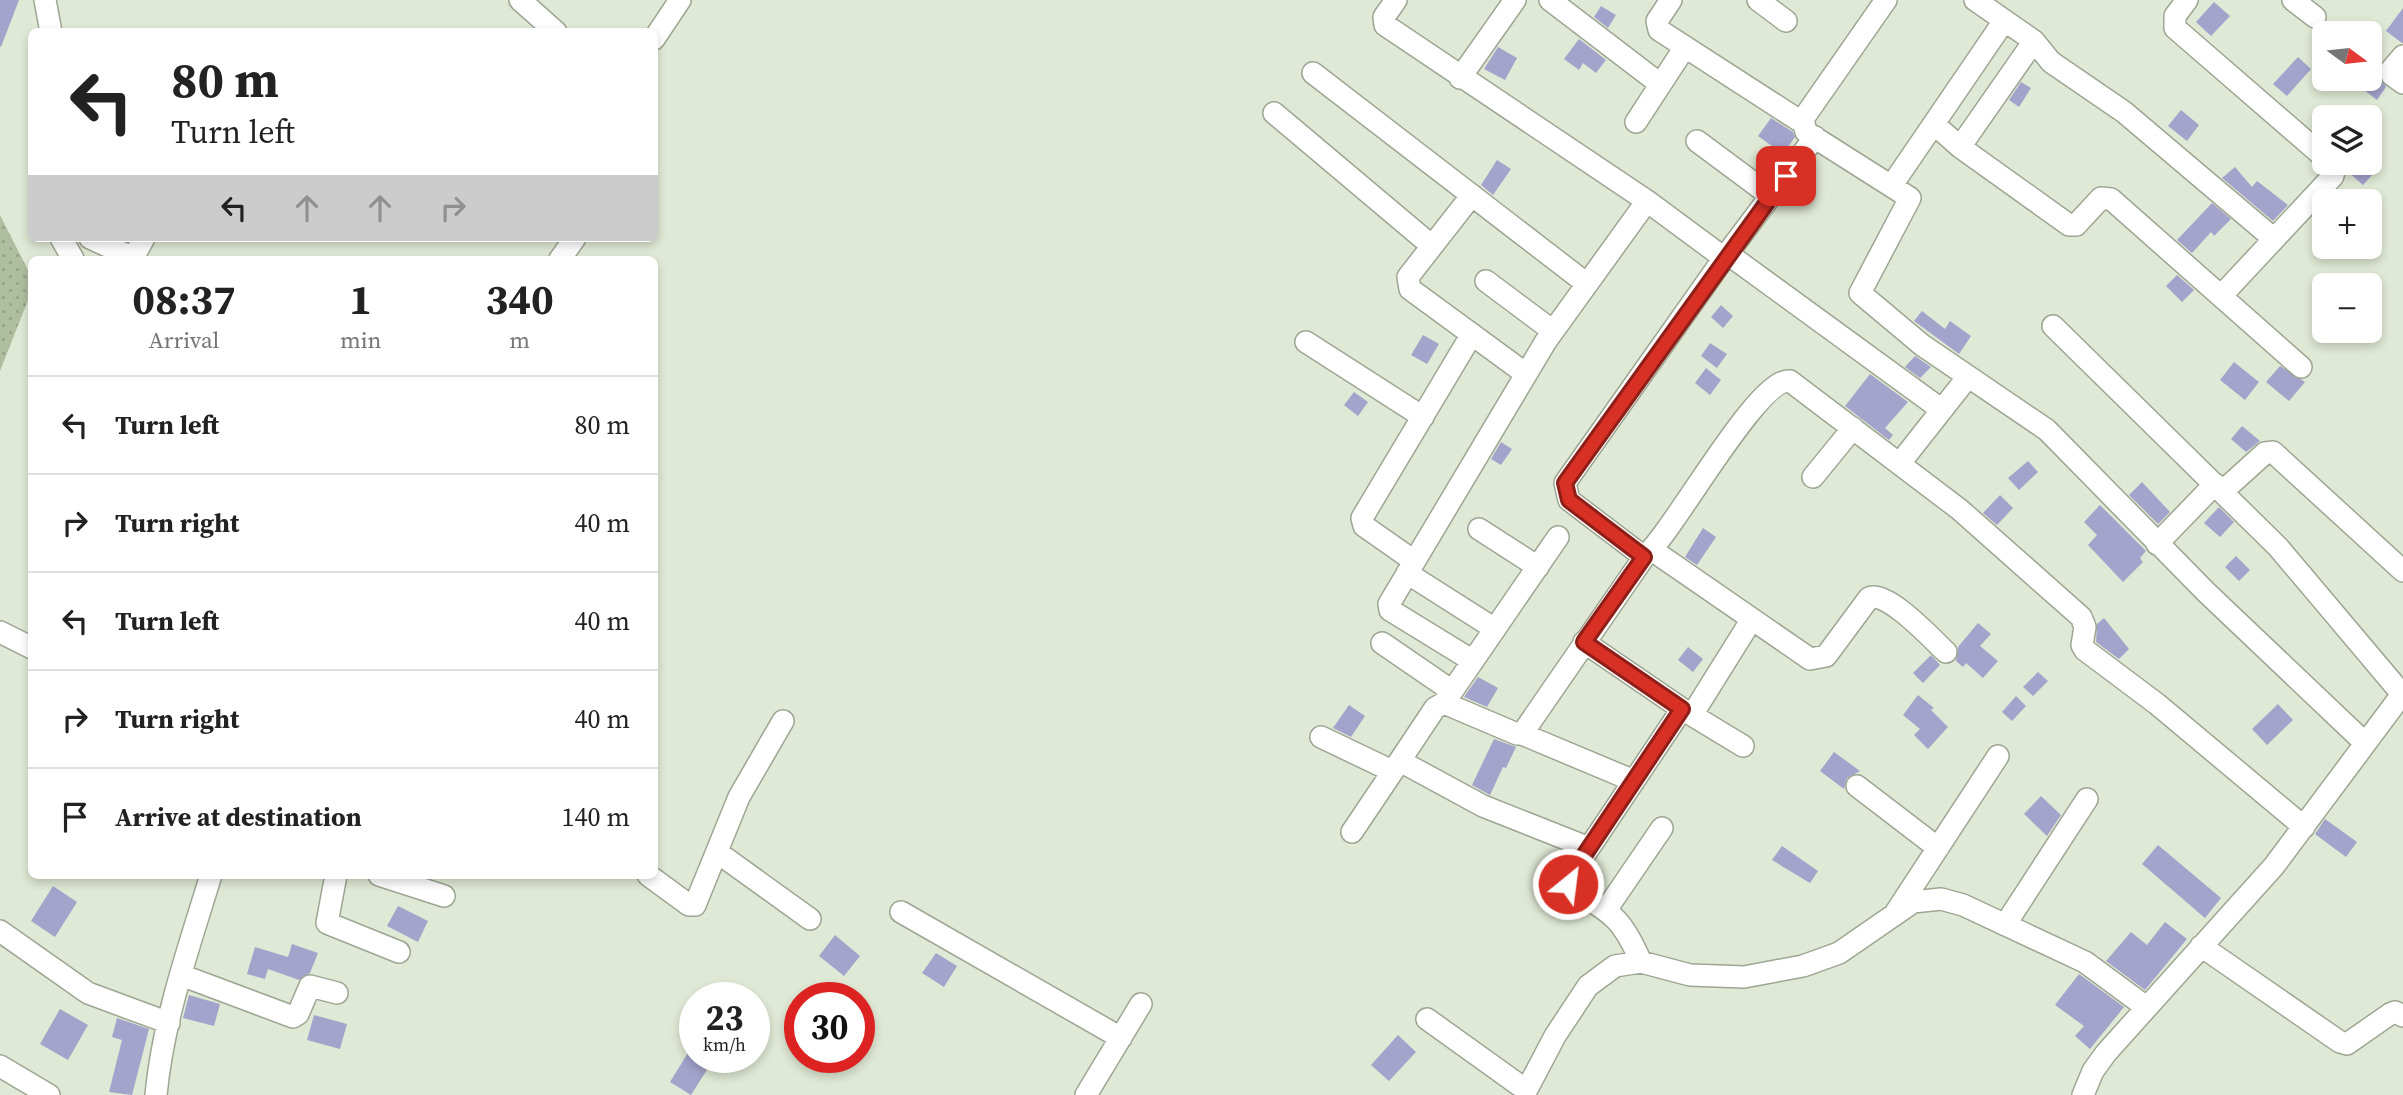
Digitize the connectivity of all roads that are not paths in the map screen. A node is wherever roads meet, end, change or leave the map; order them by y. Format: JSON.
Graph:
{"nodes":[{"id":1,"x":46,"y":0,"type":"edge"},
{"id":2,"x":520,"y":0,"type":"edge"},
{"id":3,"x":680,"y":0,"type":"edge"},
{"id":4,"x":1396,"y":0,"type":"edge"},
{"id":5,"x":1515,"y":0,"type":"edge"},
{"id":6,"x":1550,"y":0,"type":"edge"},
{"id":7,"x":1758,"y":0,"type":"edge"},
{"id":8,"x":1886,"y":0,"type":"edge"},
{"id":9,"x":1975,"y":0,"type":"edge"},
{"id":10,"x":2187,"y":0,"type":"edge"},
{"id":11,"x":2292,"y":0,"type":"edge"},
{"id":12,"x":1666,"y":2,"type":"edge"},
{"id":13,"x":2315,"y":17,"type":"dead end"},
{"id":14,"x":1786,"y":21,"type":"dead end"},
{"id":15,"x":2004,"y":21,"type":"junction"},
{"id":16,"x":50,"y":28,"type":"edge"},
{"id":17,"x":546,"y":28,"type":"edge"},
{"id":18,"x":658,"y":33,"type":"edge"},
{"id":19,"x":2034,"y":41,"type":"junction"},
{"id":20,"x":1685,"y":47,"type":"junction"},
{"id":21,"x":2403,"y":56,"type":"edge"},
{"id":22,"x":1313,"y":73,"type":"dead end"},
{"id":23,"x":1460,"y":78,"type":"junction"},
{"id":24,"x":2403,"y":83,"type":"edge"},
{"id":25,"x":1660,"y":84,"type":"junction"},
{"id":26,"x":1274,"y":113,"type":"dead end"},
{"id":27,"x":1636,"y":122,"type":"dead end"},
{"id":28,"x":1934,"y":124,"type":"junction"},
{"id":29,"x":1809,"y":130,"type":"junction"},
{"id":30,"x":1697,"y":141,"type":"dead end"},
{"id":31,"x":1960,"y":147,"type":"junction"},
{"id":32,"x":2312,"y":147,"type":"edge"},
{"id":33,"x":2333,"y":175,"type":"edge"},
{"id":34,"x":1892,"y":185,"type":"junction"},
{"id":35,"x":1472,"y":195,"type":"junction"},
{"id":36,"x":1771,"y":196,"type":"junction"},
{"id":37,"x":1647,"y":201,"type":"junction"},
{"id":38,"x":2274,"y":240,"type":"junction"},
{"id":39,"x":99,"y":242,"type":"edge"},
{"id":40,"x":1432,"y":246,"type":"junction"},
{"id":41,"x":130,"y":256,"type":"edge"},
{"id":42,"x":1726,"y":256,"type":"junction"},
{"id":43,"x":1486,"y":281,"type":"dead end"},
{"id":44,"x":1587,"y":284,"type":"junction"},
{"id":45,"x":2221,"y":296,"type":"junction"},
{"id":46,"x":2053,"y":326,"type":"dead end"},
{"id":47,"x":1553,"y":331,"type":"junction"},
{"id":48,"x":1472,"y":334,"type":"junction"},
{"id":49,"x":1306,"y":342,"type":"dead end"},
{"id":50,"x":2301,"y":367,"type":"dead end"},
{"id":51,"x":1526,"y":374,"type":"junction"},
{"id":52,"x":1967,"y":378,"type":"junction"},
{"id":53,"x":1941,"y":410,"type":"junction"},
{"id":54,"x":1423,"y":417,"type":"junction"},
{"id":55,"x":1853,"y":428,"type":"junction"},
{"id":56,"x":1900,"y":463,"type":"junction"},
{"id":57,"x":1813,"y":477,"type":"dead end"},
{"id":58,"x":2219,"y":487,"type":"junction"},
{"id":59,"x":1479,"y":528,"type":"dead end"},
{"id":60,"x":1558,"y":537,"type":"dead end"},
{"id":61,"x":2157,"y":544,"type":"junction"},
{"id":62,"x":1648,"y":554,"type":"junction"},
{"id":63,"x":1411,"y":567,"type":"junction"},
{"id":64,"x":1538,"y":567,"type":"junction"},
{"id":65,"x":2403,"y":571,"type":"edge"},
{"id":66,"x":1752,"y":619,"type":"junction"},
{"id":67,"x":1495,"y":629,"type":"junction"},
{"id":68,"x":0,"y":632,"type":"edge"},
{"id":69,"x":1584,"y":642,"type":"junction"},
{"id":70,"x":1382,"y":643,"type":"dead end"},
{"id":71,"x":28,"y":646,"type":"edge"},
{"id":72,"x":1946,"y":652,"type":"dead end"},
{"id":73,"x":1474,"y":661,"type":"junction"},
{"id":74,"x":2402,"y":694,"type":"edge"},
{"id":75,"x":1448,"y":697,"type":"junction"},
{"id":76,"x":1687,"y":712,"type":"junction"},
{"id":77,"x":783,"y":721,"type":"dead end"},
{"id":78,"x":1522,"y":734,"type":"junction"},
{"id":79,"x":1321,"y":737,"type":"dead end"},
{"id":80,"x":2365,"y":743,"type":"junction"},
{"id":81,"x":1743,"y":746,"type":"dead end"},
{"id":82,"x":1998,"y":756,"type":"dead end"},
{"id":83,"x":1398,"y":764,"type":"junction"},
{"id":84,"x":1634,"y":781,"type":"junction"},
{"id":85,"x":1857,"y":786,"type":"dead end"},
{"id":86,"x":2087,"y":799,"type":"dead end"},
{"id":87,"x":2304,"y":827,"type":"junction"},
{"id":88,"x":1661,"y":828,"type":"dead end"},
{"id":89,"x":1352,"y":832,"type":"dead end"},
{"id":90,"x":1589,"y":848,"type":"junction"},
{"id":91,"x":1938,"y":848,"type":"junction"},
{"id":92,"x":717,"y":852,"type":"junction"},
{"id":93,"x":210,"y":879,"type":"edge"},
{"id":94,"x":335,"y":879,"type":"edge"},
{"id":95,"x":391,"y":879,"type":"edge"},
{"id":96,"x":654,"y":879,"type":"edge"},
{"id":97,"x":444,"y":896,"type":"dead end"},
{"id":98,"x":1606,"y":910,"type":"junction"},
{"id":99,"x":901,"y":912,"type":"dead end"},
{"id":100,"x":1893,"y":916,"type":"junction"},
{"id":101,"x":810,"y":919,"type":"dead end"},
{"id":102,"x":2005,"y":925,"type":"junction"},
{"id":103,"x":0,"y":931,"type":"edge"},
{"id":104,"x":2201,"y":946,"type":"junction"},
{"id":105,"x":399,"y":952,"type":"dead end"},
{"id":106,"x":1641,"y":962,"type":"junction"},
{"id":107,"x":181,"y":975,"type":"junction"},
{"id":108,"x":337,"y":993,"type":"dead end"},
{"id":109,"x":1141,"y":1004,"type":"dead end"},
{"id":110,"x":2146,"y":1007,"type":"junction"},
{"id":111,"x":2403,"y":1016,"type":"edge"},
{"id":112,"x":1427,"y":1019,"type":"dead end"},
{"id":113,"x":169,"y":1023,"type":"junction"},
{"id":114,"x":1121,"y":1038,"type":"junction"},
{"id":115,"x":0,"y":1066,"type":"edge"},
{"id":116,"x":1525,"y":1093,"type":"edge"},
{"id":117,"x":49,"y":1095,"type":"edge"},
{"id":118,"x":156,"y":1095,"type":"edge"},
{"id":119,"x":1086,"y":1095,"type":"edge"},
{"id":120,"x":2083,"y":1095,"type":"edge"}],
"edges":[{"from":1,"to":16,"type":"street"},
{"from":2,"to":17,"type":"street"},
{"from":3,"to":18,"type":"street"},
{"from":4,"to":23,"type":"street"},
{"from":5,"to":23,"type":"street"},
{"from":6,"to":25,"type":"street"},
{"from":7,"to":14,"type":"street"},
{"from":8,"to":29,"type":"street"},
{"from":9,"to":15,"type":"street"},
{"from":10,"to":32,"type":"street"},
{"from":11,"to":13,"type":"street"},
{"from":12,"to":20,"type":"street"},
{"from":15,"to":19,"type":"street"},
{"from":15,"to":28,"type":"street"},
{"from":19,"to":31,"type":"street"},
{"from":19,"to":38,"type":"street"},
{"from":20,"to":25,"type":"street"},
{"from":20,"to":29,"type":"street"},
{"from":21,"to":24,"type":"street"},
{"from":22,"to":35,"type":"street"},
{"from":23,"to":37,"type":"street"},
{"from":25,"to":27,"type":"street"},
{"from":26,"to":40,"type":"street"},
{"from":28,"to":31,"type":"street"},
{"from":28,"to":34,"type":"street"},
{"from":29,"to":34,"type":"street"},
{"from":29,"to":36,"type":"street"},
{"from":30,"to":36,"type":"street"},
{"from":31,"to":45,"type":"street"},
{"from":33,"to":38,"type":"street"},
{"from":34,"to":52,"type":"street"},
{"from":35,"to":40,"type":"street"},
{"from":35,"to":44,"type":"street"},
{"from":36,"to":42,"type":"street"},
{"from":37,"to":42,"type":"street"},
{"from":37,"to":44,"type":"street"},
{"from":38,"to":45,"type":"street"},
{"from":39,"to":41,"type":"street"},
{"from":40,"to":48,"type":"street"},
{"from":42,"to":53,"type":"street"},
{"from":42,"to":62,"type":"street"},
{"from":43,"to":47,"type":"street"},
{"from":44,"to":47,"type":"street"},
{"from":45,"to":50,"type":"street"},
{"from":46,"to":58,"type":"street"},
{"from":47,"to":51,"type":"street"},
{"from":48,"to":51,"type":"street"},
{"from":48,"to":54,"type":"street"},
{"from":49,"to":54,"type":"street"},
{"from":51,"to":63,"type":"street"},
{"from":52,"to":53,"type":"street"},
{"from":52,"to":61,"type":"street"},
{"from":53,"to":56,"type":"street"},
{"from":54,"to":63,"type":"street"},
{"from":55,"to":56,"type":"street"},
{"from":55,"to":57,"type":"street"},
{"from":55,"to":62,"type":"street"},
{"from":56,"to":87,"type":"street"},
{"from":58,"to":61,"type":"street"},
{"from":58,"to":65,"type":"street"},
{"from":58,"to":74,"type":"street"},
{"from":59,"to":64,"type":"street"},
{"from":60,"to":64,"type":"street"},
{"from":61,"to":80,"type":"street"},
{"from":62,"to":66,"type":"street"},
{"from":62,"to":69,"type":"street"},
{"from":63,"to":67,"type":"street"},
{"from":63,"to":73,"type":"street"},
{"from":64,"to":67,"type":"street"},
{"from":66,"to":72,"type":"street"},
{"from":66,"to":76,"type":"street"},
{"from":67,"to":73,"type":"street"},
{"from":68,"to":71,"type":"street"},
{"from":69,"to":76,"type":"street"},
{"from":69,"to":78,"type":"street"},
{"from":70,"to":75,"type":"street"},
{"from":73,"to":75,"type":"street"},
{"from":74,"to":80,"type":"street"},
{"from":75,"to":78,"type":"street"},
{"from":75,"to":83,"type":"street"},
{"from":76,"to":81,"type":"street"},
{"from":76,"to":84,"type":"street"},
{"from":77,"to":92,"type":"street"},
{"from":78,"to":84,"type":"street"},
{"from":79,"to":83,"type":"street"},
{"from":80,"to":87,"type":"street"},
{"from":82,"to":91,"type":"street"},
{"from":83,"to":89,"type":"street"},
{"from":83,"to":90,"type":"street"},
{"from":84,"to":90,"type":"street"},
{"from":85,"to":91,"type":"street"},
{"from":86,"to":102,"type":"street"},
{"from":87,"to":104,"type":"street"},
{"from":88,"to":98,"type":"street"},
{"from":90,"to":98,"type":"street"},
{"from":91,"to":100,"type":"street"},
{"from":92,"to":96,"type":"street"},
{"from":92,"to":101,"type":"street"},
{"from":93,"to":107,"type":"street"},
{"from":94,"to":105,"type":"street"},
{"from":95,"to":97,"type":"street"},
{"from":98,"to":106,"type":"street"},
{"from":99,"to":114,"type":"street"},
{"from":100,"to":102,"type":"street"},
{"from":100,"to":106,"type":"street"},
{"from":102,"to":110,"type":"street"},
{"from":103,"to":113,"type":"street"},
{"from":104,"to":110,"type":"street"},
{"from":104,"to":111,"type":"street"},
{"from":106,"to":116,"type":"street"},
{"from":107,"to":108,"type":"street"},
{"from":107,"to":113,"type":"street"},
{"from":109,"to":114,"type":"street"},
{"from":110,"to":120,"type":"street"},
{"from":112,"to":116,"type":"street"},
{"from":113,"to":118,"type":"street"},
{"from":114,"to":119,"type":"street"},
{"from":115,"to":117,"type":"street"}]}
